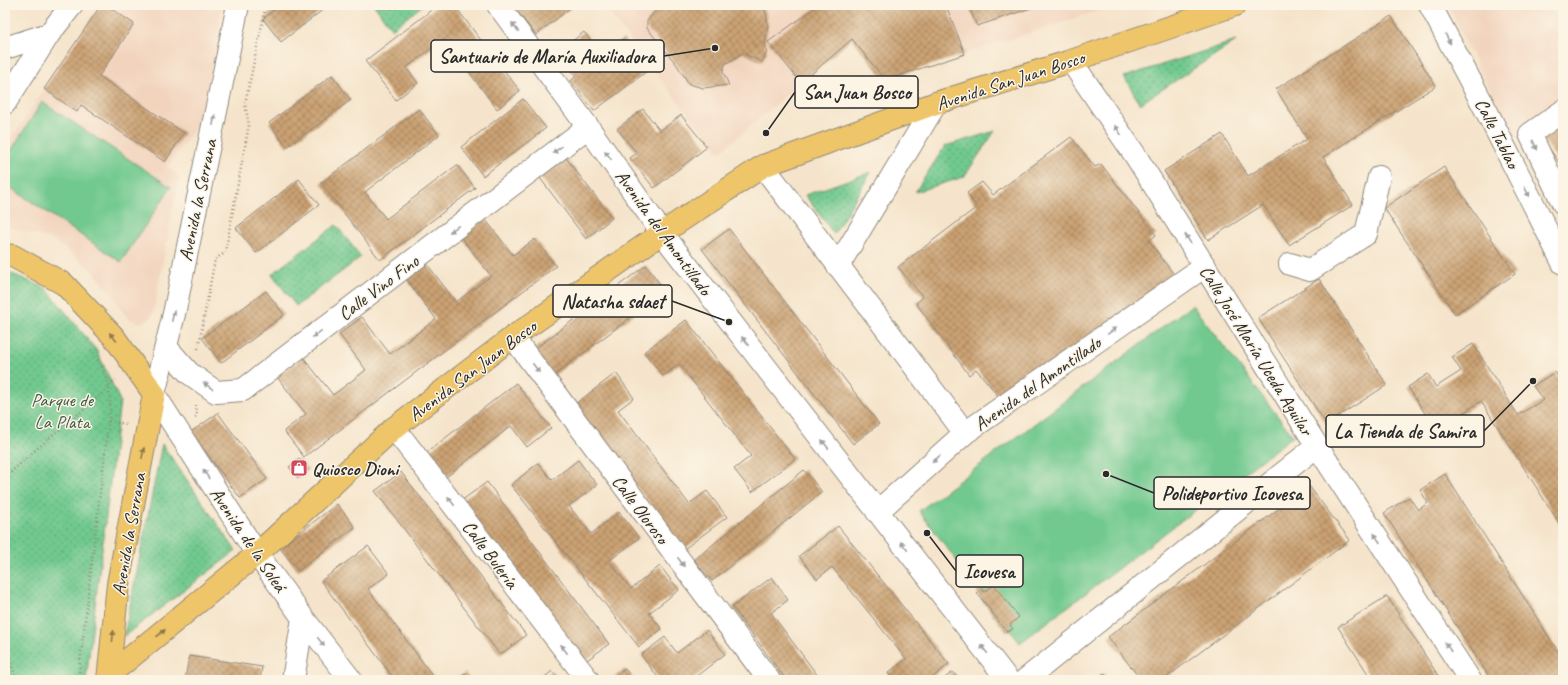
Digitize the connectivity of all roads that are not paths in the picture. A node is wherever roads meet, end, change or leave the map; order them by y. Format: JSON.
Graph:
{"nodes":[{"id":1,"x":72,"y":5,"type":"edge"},
{"id":2,"x":238,"y":5,"type":"edge"},
{"id":3,"x":498,"y":5,"type":"edge"},
{"id":4,"x":1235,"y":5,"type":"edge"},
{"id":5,"x":1430,"y":5,"type":"edge"},
{"id":6,"x":49,"y":34,"type":"junction"},
{"id":7,"x":5,"y":48,"type":"edge"},
{"id":8,"x":1071,"y":61,"type":"junction"},
{"id":9,"x":5,"y":62,"type":"edge"},
{"id":10,"x":18,"y":83,"type":"junction"},
{"id":11,"x":5,"y":103,"type":"edge"},
{"id":12,"x":936,"y":103,"type":"junction"},
{"id":13,"x":1563,"y":111,"type":"edge"},
{"id":14,"x":588,"y":127,"type":"junction"},
{"id":15,"x":763,"y":166,"type":"junction"},
{"id":16,"x":1379,"y":177,"type":"dead end"},
{"id":17,"x":1563,"y":203,"type":"edge"},
{"id":18,"x":662,"y":233,"type":"junction"},
{"id":19,"x":5,"y":255,"type":"edge"},
{"id":20,"x":1563,"y":263,"type":"edge"},
{"id":21,"x":1290,"y":264,"type":"dead end"},
{"id":22,"x":838,"y":266,"type":"junction"},
{"id":23,"x":1205,"y":266,"type":"junction"},
{"id":24,"x":513,"y":337,"type":"junction"},
{"id":25,"x":166,"y":347,"type":"junction"},
{"id":26,"x":154,"y":394,"type":"junction"},
{"id":27,"x":394,"y":428,"type":"junction"},
{"id":28,"x":965,"y":433,"type":"junction"},
{"id":29,"x":1317,"y":446,"type":"junction"},
{"id":30,"x":877,"y":512,"type":"junction"},
{"id":31,"x":257,"y":554,"type":"junction"},
{"id":32,"x":303,"y":618,"type":"junction"},
{"id":33,"x":109,"y":677,"type":"edge"},
{"id":34,"x":294,"y":680,"type":"edge"},
{"id":35,"x":351,"y":680,"type":"edge"},
{"id":36,"x":588,"y":680,"type":"edge"},
{"id":37,"x":769,"y":680,"type":"edge"},
{"id":38,"x":1008,"y":680,"type":"edge"},
{"id":39,"x":1025,"y":680,"type":"edge"},
{"id":40,"x":1470,"y":680,"type":"edge"}],
"edges":[{"from":1,"to":6,"type":"street"},
{"from":25,"to":2,"type":"street","name":"Avenida la Serrana","one_way":true},
{"from":14,"to":3,"type":"street","name":"Avenida del Amontillado","one_way":true},
{"from":4,"to":8,"type":"main road","name":"Avenida San Juan Bosco"},
{"from":5,"to":20,"type":"street","name":"Calle Tablao","one_way":true},
{"from":6,"to":7,"type":"street"},
{"from":6,"to":10,"type":"street"},
{"from":8,"to":12,"type":"main road","name":"Avenida San Juan Bosco"},
{"from":23,"to":8,"type":"street","name":"Calle José María Uceda Aguilar","one_way":true},
{"from":9,"to":10,"type":"street"},
{"from":10,"to":11,"type":"street"},
{"from":12,"to":15,"type":"main road","name":"Avenida San Juan Bosco"},
{"from":12,"to":22,"type":"street"},
{"from":13,"to":17,"type":"street","one_way":true},
{"from":18,"to":14,"type":"street","name":"Avenida del Amontillado","one_way":true},
{"from":14,"to":25,"type":"street","name":"Calle Vino Fino","one_way":true},
{"from":15,"to":18,"type":"main road","name":"Avenida San Juan Bosco"},
{"from":15,"to":22,"type":"street"},
{"from":16,"to":21,"type":"street"},
{"from":18,"to":24,"type":"main road","name":"Avenida San Juan Bosco"},
{"from":30,"to":18,"type":"street","name":"Avenida del Amontillado","one_way":true},
{"from":26,"to":19,"type":"main road","one_way":true},
{"from":22,"to":28,"type":"street"},
{"from":28,"to":23,"type":"street","name":"Avenida del Amontillado","one_way":true},
{"from":23,"to":29,"type":"street","name":"Calle José María Uceda Aguilar"},
{"from":24,"to":27,"type":"main road","name":"Avenida San Juan Bosco"},
{"from":24,"to":37,"type":"street","name":"Calle Oloroso","one_way":true},
{"from":25,"to":26,"type":"street","name":"Avenida la Serrana"},
{"from":31,"to":26,"type":"street","name":"Avenida de la Soleá","one_way":true},
{"from":33,"to":26,"type":"main road","name":"Avenida la Serrana","one_way":true},
{"from":27,"to":31,"type":"main road","name":"Avenida San Juan Bosco"},
{"from":36,"to":27,"type":"street","name":"Calle Bulería","one_way":true},
{"from":28,"to":30,"type":"street","name":"Avenida del Amontillado","one_way":true},
{"from":29,"to":39,"type":"street"},
{"from":40,"to":29,"type":"street","name":"Calle José María Uceda Aguilar","one_way":true},
{"from":38,"to":30,"type":"street","name":"Avenida del Amontillado","one_way":true},
{"from":31,"to":32,"type":"street","name":"Avenida de la Soleá"},
{"from":33,"to":31,"type":"main road","name":"Avenida la Serrana","one_way":true},
{"from":32,"to":34,"type":"street"},
{"from":32,"to":35,"type":"street","name":"Avenida de la Soleá","one_way":true}]}
